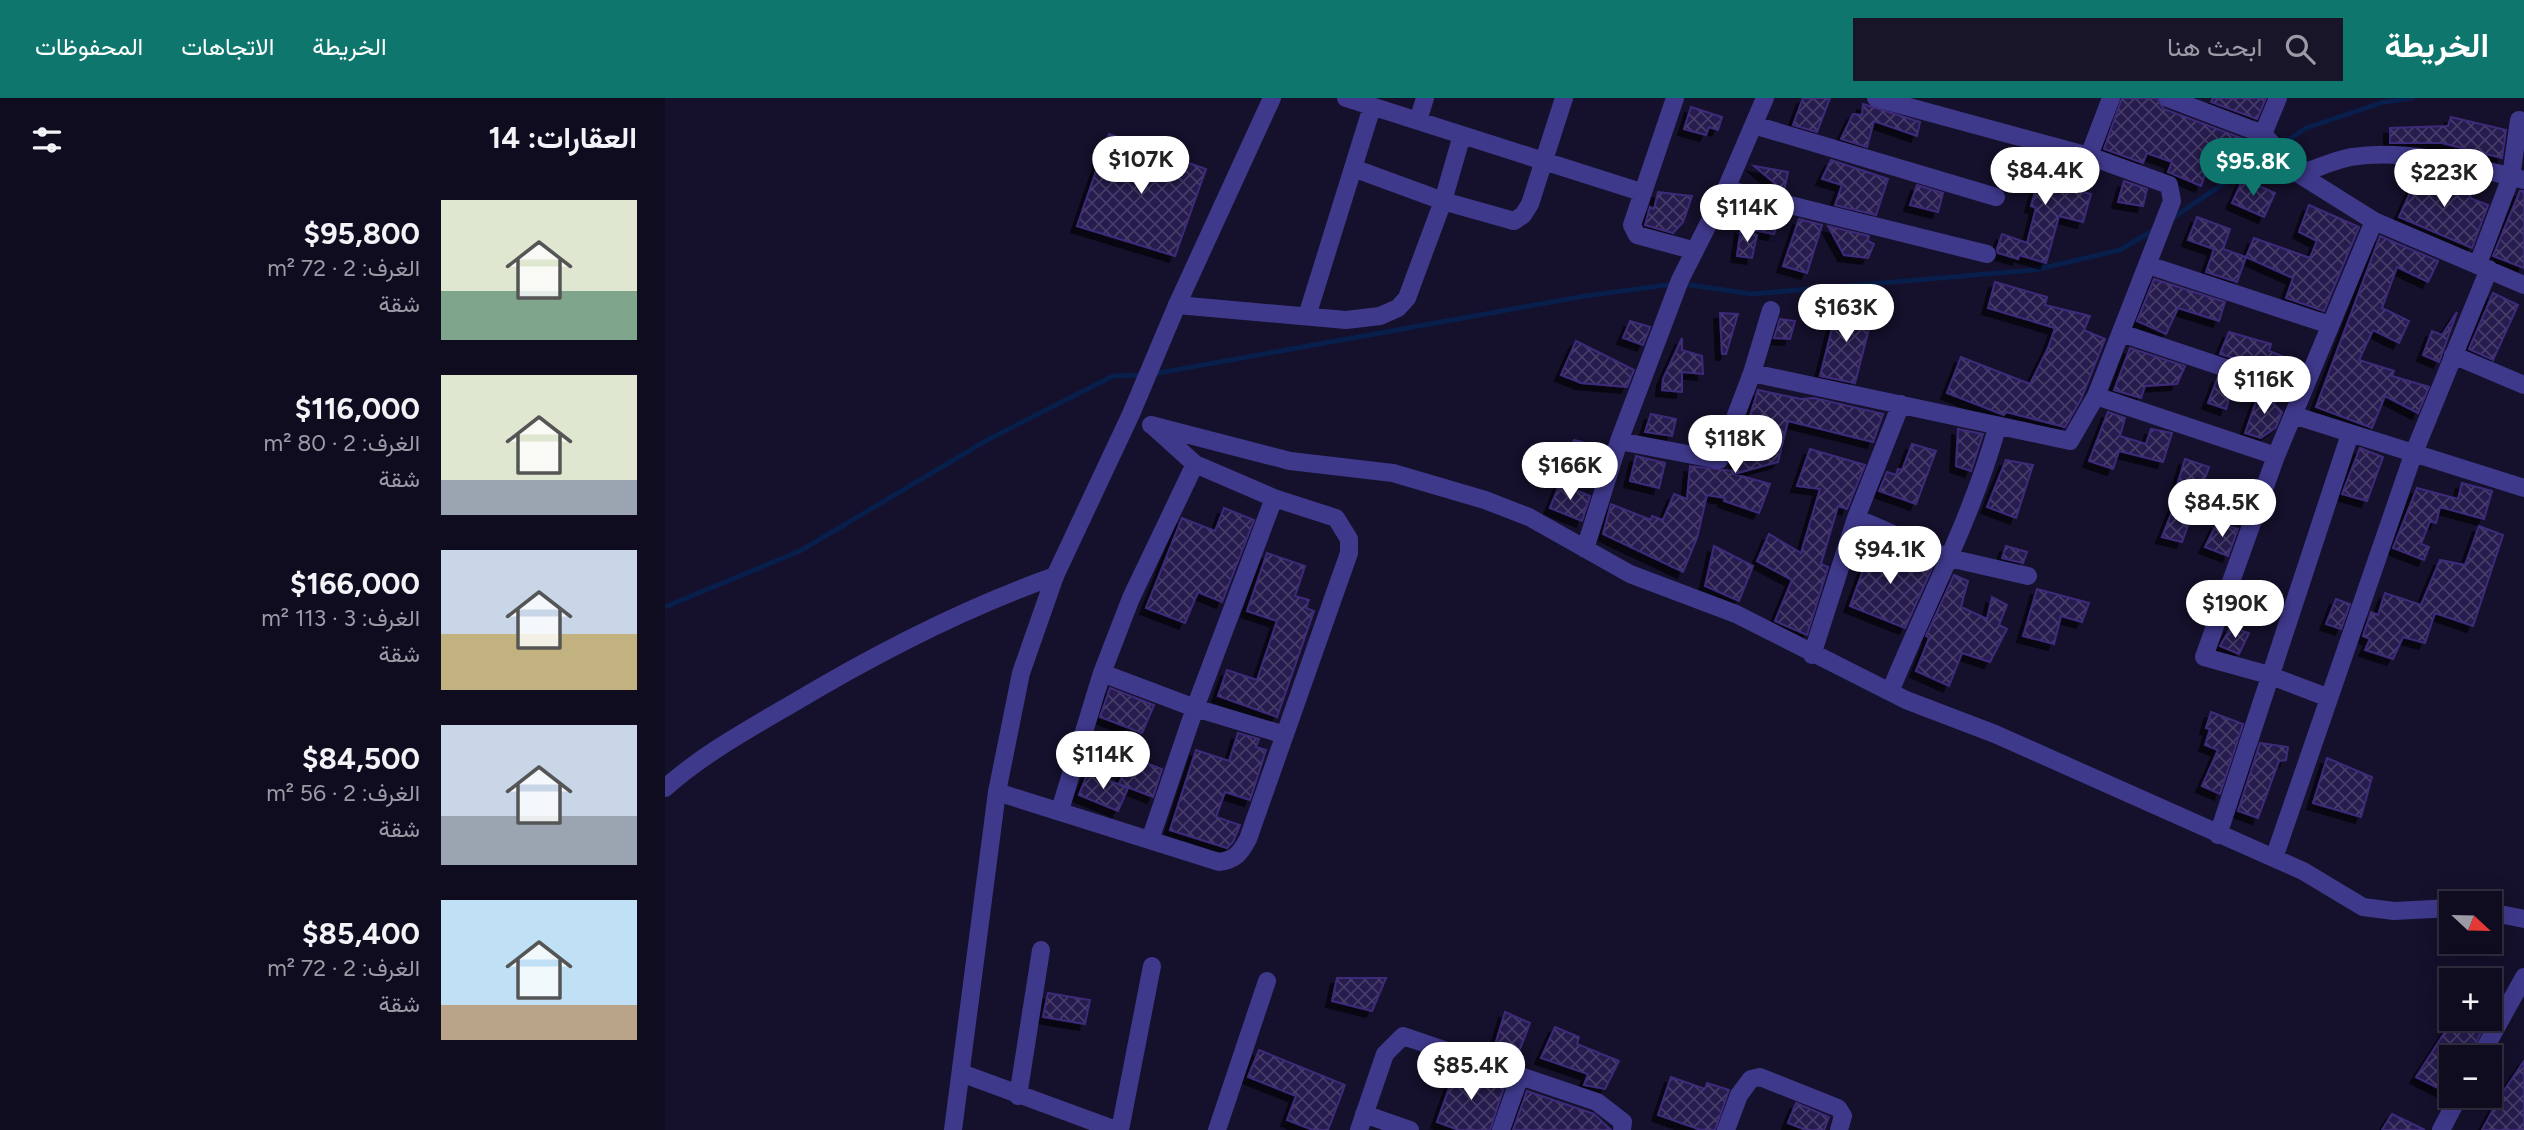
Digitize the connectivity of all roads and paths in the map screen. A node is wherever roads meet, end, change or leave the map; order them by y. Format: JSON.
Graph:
{"nodes":[{"id":1,"x":1272,"y":98,"type":"edge"},
{"id":2,"x":1346,"y":98,"type":"edge"},
{"id":3,"x":1425,"y":98,"type":"edge"},
{"id":4,"x":1564,"y":98,"type":"edge"},
{"id":5,"x":1675,"y":98,"type":"edge"},
{"id":6,"x":1765,"y":98,"type":"edge"},
{"id":7,"x":1876,"y":98,"type":"edge"},
{"id":8,"x":2111,"y":98,"type":"edge"},
{"id":9,"x":2168,"y":98,"type":"edge"},
{"id":10,"x":2278,"y":98,"type":"edge"},
{"id":11,"x":1372,"y":107,"type":"junction"},
{"id":12,"x":2519,"y":120,"type":"dead end"},
{"id":13,"x":1418,"y":121,"type":"junction"},
{"id":14,"x":1754,"y":125,"type":"junction"},
{"id":15,"x":1462,"y":135,"type":"junction"},
{"id":16,"x":2271,"y":144,"type":"junction"},
{"id":17,"x":2089,"y":156,"type":"junction"},
{"id":18,"x":1543,"y":160,"type":"junction"},
{"id":19,"x":1353,"y":168,"type":"junction"},
{"id":20,"x":2299,"y":174,"type":"junction"},
{"id":21,"x":2518,"y":178,"type":"edge"},
{"id":22,"x":1726,"y":189,"type":"junction"},
{"id":23,"x":1641,"y":191,"type":"junction"},
{"id":24,"x":1996,"y":197,"type":"dead end"},
{"id":25,"x":1443,"y":201,"type":"junction"},
{"id":26,"x":2374,"y":221,"type":"junction"},
{"id":27,"x":1692,"y":250,"type":"junction"},
{"id":28,"x":1987,"y":254,"type":"dead end"},
{"id":29,"x":2148,"y":265,"type":"junction"},
{"id":30,"x":2484,"y":267,"type":"junction"},
{"id":31,"x":2524,"y":285,"type":"edge"},
{"id":32,"x":1177,"y":305,"type":"junction"},
{"id":33,"x":1770,"y":310,"type":"dead end"},
{"id":34,"x":1307,"y":316,"type":"junction"},
{"id":35,"x":2330,"y":325,"type":"junction"},
{"id":36,"x":2121,"y":333,"type":"junction"},
{"id":37,"x":2453,"y":355,"type":"junction"},
{"id":38,"x":1752,"y":373,"type":"junction"},
{"id":39,"x":2524,"y":385,"type":"edge"},
{"id":40,"x":2301,"y":393,"type":"junction"},
{"id":41,"x":2096,"y":396,"type":"junction"},
{"id":42,"x":1901,"y":404,"type":"junction"},
{"id":43,"x":1131,"y":414,"type":"junction"},
{"id":44,"x":2293,"y":415,"type":"junction"},
{"id":45,"x":1151,"y":425,"type":"junction"},
{"id":46,"x":1997,"y":428,"type":"junction"},
{"id":47,"x":2350,"y":434,"type":"junction"},
{"id":48,"x":1619,"y":441,"type":"junction"},
{"id":49,"x":2413,"y":454,"type":"junction"},
{"id":50,"x":2276,"y":456,"type":"junction"},
{"id":51,"x":1195,"y":464,"type":"junction"},
{"id":52,"x":2523,"y":486,"type":"edge"},
{"id":53,"x":1274,"y":498,"type":"junction"},
{"id":54,"x":1856,"y":518,"type":"junction"},
{"id":55,"x":1585,"y":549,"type":"junction"},
{"id":56,"x":1949,"y":558,"type":"junction"},
{"id":57,"x":1055,"y":576,"type":"junction"},
{"id":58,"x":2028,"y":576,"type":"dead end"},
{"id":59,"x":1812,"y":654,"type":"junction"},
{"id":60,"x":1102,"y":673,"type":"junction"},
{"id":61,"x":2269,"y":675,"type":"junction"},
{"id":62,"x":1890,"y":692,"type":"junction"},
{"id":63,"x":2329,"y":698,"type":"junction"},
{"id":64,"x":1195,"y":708,"type":"junction"},
{"id":65,"x":1285,"y":735,"type":"junction"},
{"id":66,"x":665,"y":788,"type":"edge"},
{"id":67,"x":997,"y":792,"type":"junction"},
{"id":68,"x":1061,"y":810,"type":"junction"},
{"id":69,"x":2218,"y":835,"type":"junction"},
{"id":70,"x":1150,"y":840,"type":"junction"},
{"id":71,"x":2274,"y":858,"type":"junction"},
{"id":72,"x":2439,"y":909,"type":"edge"},
{"id":73,"x":2503,"y":915,"type":"edge"},
{"id":74,"x":2524,"y":919,"type":"edge"},
{"id":75,"x":1041,"y":950,"type":"dead end"},
{"id":76,"x":1152,"y":966,"type":"dead end"},
{"id":77,"x":2524,"y":977,"type":"edge"},
{"id":78,"x":1267,"y":981,"type":"dead end"},
{"id":79,"x":2519,"y":1000,"type":"edge"},
{"id":80,"x":2488,"y":1045,"type":"edge"},
{"id":81,"x":961,"y":1073,"type":"junction"},
{"id":82,"x":1520,"y":1076,"type":"junction"},
{"id":83,"x":1018,"y":1096,"type":"junction"},
{"id":84,"x":2453,"y":1108,"type":"edge"},
{"id":85,"x":1362,"y":1122,"type":"edge"},
{"id":86,"x":953,"y":1130,"type":"edge"},
{"id":87,"x":1118,"y":1130,"type":"edge"},
{"id":88,"x":1217,"y":1130,"type":"edge"},
{"id":89,"x":1410,"y":1130,"type":"edge"},
{"id":90,"x":1501,"y":1130,"type":"edge"},
{"id":91,"x":1622,"y":1130,"type":"edge"},
{"id":92,"x":1726,"y":1130,"type":"edge"},
{"id":93,"x":1839,"y":1130,"type":"edge"},
{"id":94,"x":2441,"y":1130,"type":"edge"}],
"edges":[{"from":1,"to":32,"type":"street"},
{"from":2,"to":11,"type":"street"},
{"from":3,"to":13,"type":"street"},
{"from":4,"to":18,"type":"street"},
{"from":5,"to":23,"type":"street"},
{"from":6,"to":14,"type":"street"},
{"from":7,"to":17,"type":"street"},
{"from":8,"to":17,"type":"street"},
{"from":9,"to":16,"type":"street"},
{"from":10,"to":16,"type":"street"},
{"from":11,"to":13,"type":"street"},
{"from":11,"to":19,"type":"street"},
{"from":12,"to":21,"type":"street"},
{"from":13,"to":15,"type":"street"},
{"from":14,"to":22,"type":"street"},
{"from":14,"to":24,"type":"street"},
{"from":15,"to":18,"type":"street"},
{"from":15,"to":25,"type":"street"},
{"from":16,"to":20,"type":"street"},
{"from":17,"to":29,"type":"street"},
{"from":18,"to":23,"type":"street"},
{"from":18,"to":25,"type":"street"},
{"from":19,"to":25,"type":"street"},
{"from":19,"to":34,"type":"street"},
{"from":20,"to":21,"type":"street"},
{"from":20,"to":26,"type":"street"},
{"from":21,"to":30,"type":"street"},
{"from":22,"to":27,"type":"street"},
{"from":22,"to":28,"type":"street"},
{"from":23,"to":27,"type":"street"},
{"from":25,"to":34,"type":"street"},
{"from":26,"to":30,"type":"street"},
{"from":26,"to":35,"type":"street"},
{"from":27,"to":48,"type":"street"},
{"from":29,"to":35,"type":"street"},
{"from":29,"to":36,"type":"street"},
{"from":30,"to":31,"type":"street"},
{"from":30,"to":37,"type":"street"},
{"from":32,"to":34,"type":"street"},
{"from":32,"to":43,"type":"street"},
{"from":33,"to":38,"type":"street"},
{"from":35,"to":40,"type":"street"},
{"from":36,"to":40,"type":"street"},
{"from":36,"to":41,"type":"street"},
{"from":37,"to":39,"type":"street"},
{"from":37,"to":49,"type":"street"},
{"from":38,"to":42,"type":"street"},
{"from":38,"to":48,"type":"street"},
{"from":40,"to":44,"type":"street"},
{"from":41,"to":46,"type":"street"},
{"from":41,"to":50,"type":"street"},
{"from":42,"to":46,"type":"street"},
{"from":42,"to":54,"type":"street"},
{"from":43,"to":45,"type":"street"},
{"from":43,"to":57,"type":"street"},
{"from":44,"to":47,"type":"street"},
{"from":44,"to":50,"type":"street"},
{"from":45,"to":51,"type":"street"},
{"from":45,"to":55,"type":"street"},
{"from":46,"to":56,"type":"street"},
{"from":47,"to":49,"type":"street"},
{"from":47,"to":61,"type":"street"},
{"from":48,"to":55,"type":"street"},
{"from":49,"to":52,"type":"street"},
{"from":49,"to":63,"type":"street"},
{"from":50,"to":61,"type":"street"},
{"from":51,"to":53,"type":"street"},
{"from":51,"to":60,"type":"street"},
{"from":53,"to":64,"type":"street"},
{"from":53,"to":65,"type":"street"},
{"from":54,"to":56,"type":"street"},
{"from":54,"to":59,"type":"street"},
{"from":55,"to":59,"type":"street"},
{"from":56,"to":58,"type":"street"},
{"from":56,"to":62,"type":"street"},
{"from":57,"to":66,"type":"street"},
{"from":57,"to":67,"type":"street"},
{"from":59,"to":62,"type":"street"},
{"from":60,"to":64,"type":"street"},
{"from":60,"to":68,"type":"street"},
{"from":61,"to":63,"type":"street"},
{"from":61,"to":69,"type":"street"},
{"from":62,"to":69,"type":"street"},
{"from":63,"to":71,"type":"street"},
{"from":64,"to":65,"type":"street"},
{"from":64,"to":70,"type":"street"},
{"from":65,"to":70,"type":"street"},
{"from":67,"to":68,"type":"street"},
{"from":67,"to":81,"type":"street"},
{"from":68,"to":70,"type":"street"},
{"from":69,"to":71,"type":"street"},
{"from":71,"to":72,"type":"street"},
{"from":73,"to":74,"type":"street"},
{"from":75,"to":83,"type":"street"},
{"from":76,"to":87,"type":"street"},
{"from":77,"to":79,"type":"street"},
{"from":78,"to":88,"type":"street"},
{"from":79,"to":80,"type":"street"},
{"from":81,"to":83,"type":"street"},
{"from":81,"to":86,"type":"street"},
{"from":82,"to":85,"type":"street"},
{"from":82,"to":90,"type":"street"},
{"from":82,"to":91,"type":"street"},
{"from":83,"to":87,"type":"street"},
{"from":84,"to":94,"type":"street"},
{"from":85,"to":89,"type":"street"},
{"from":92,"to":93,"type":"street"}]}
